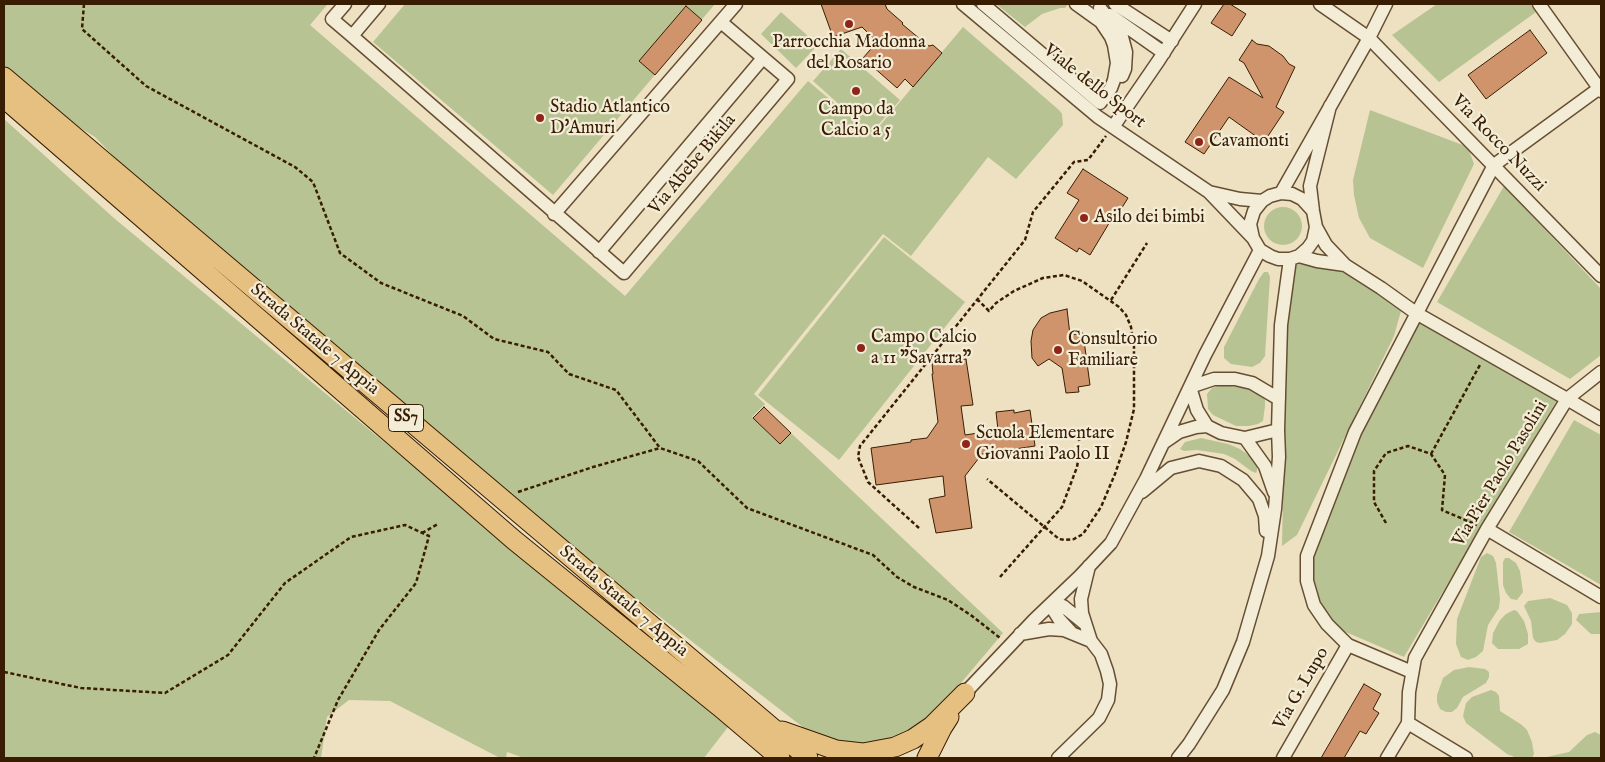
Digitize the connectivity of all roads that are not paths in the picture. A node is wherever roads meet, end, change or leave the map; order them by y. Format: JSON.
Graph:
{"nodes":[{"id":1,"x":345,"y":4,"type":"edge"},
{"id":2,"x":380,"y":4,"type":"edge"},
{"id":3,"x":736,"y":4,"type":"edge"},
{"id":4,"x":963,"y":4,"type":"edge"},
{"id":5,"x":983,"y":4,"type":"edge"},
{"id":6,"x":1076,"y":4,"type":"edge"},
{"id":7,"x":1115,"y":4,"type":"edge"},
{"id":8,"x":1195,"y":4,"type":"edge"},
{"id":9,"x":1320,"y":4,"type":"edge"},
{"id":10,"x":1386,"y":4,"type":"edge"},
{"id":11,"x":1540,"y":4,"type":"edge"},
{"id":12,"x":1096,"y":6,"type":"edge"},
{"id":13,"x":721,"y":22,"type":"junction"},
{"id":14,"x":352,"y":36,"type":"junction"},
{"id":15,"x":1369,"y":38,"type":"junction"},
{"id":16,"x":1172,"y":42,"type":"junction"},
{"id":17,"x":1164,"y":53,"type":"junction"},
{"id":18,"x":763,"y":58,"type":"junction"},
{"id":19,"x":4,"y":77,"type":"edge"},
{"id":20,"x":1601,"y":89,"type":"edge"},
{"id":21,"x":4,"y":98,"type":"edge"},
{"id":22,"x":1330,"y":106,"type":"junction"},
{"id":23,"x":1098,"y":117,"type":"junction"},
{"id":24,"x":1113,"y":127,"type":"junction"},
{"id":25,"x":1494,"y":165,"type":"junction"},
{"id":26,"x":1209,"y":192,"type":"junction"},
{"id":27,"x":1281,"y":193,"type":"junction"},
{"id":28,"x":1262,"y":201,"type":"junction"},
{"id":29,"x":1313,"y":211,"type":"junction"},
{"id":30,"x":554,"y":214,"type":"junction"},
{"id":31,"x":1316,"y":227,"type":"junction"},
{"id":32,"x":1252,"y":238,"type":"junction"},
{"id":33,"x":1260,"y":250,"type":"junction"},
{"id":34,"x":599,"y":252,"type":"junction"},
{"id":35,"x":1295,"y":257,"type":"junction"},
{"id":36,"x":1345,"y":265,"type":"junction"},
{"id":37,"x":1601,"y":276,"type":"edge"},
{"id":38,"x":1416,"y":313,"type":"junction"},
{"id":39,"x":1601,"y":372,"type":"edge"},
{"id":40,"x":1190,"y":387,"type":"junction"},
{"id":41,"x":1279,"y":399,"type":"junction"},
{"id":42,"x":1567,"y":399,"type":"junction"},
{"id":43,"x":1601,"y":419,"type":"edge"},
{"id":44,"x":1207,"y":426,"type":"junction"},
{"id":45,"x":1278,"y":430,"type":"junction"},
{"id":46,"x":1245,"y":438,"type":"junction"},
{"id":47,"x":1163,"y":443,"type":"junction"},
{"id":48,"x":1276,"y":495,"type":"junction"},
{"id":49,"x":1138,"y":496,"type":"junction"},
{"id":50,"x":1487,"y":529,"type":"junction"},
{"id":51,"x":1268,"y":556,"type":"junction"},
{"id":52,"x":1089,"y":566,"type":"junction"},
{"id":53,"x":1601,"y":598,"type":"edge"},
{"id":54,"x":1053,"y":602,"type":"junction"},
{"id":55,"x":1084,"y":623,"type":"junction"},
{"id":56,"x":1071,"y":632,"type":"junction"},
{"id":57,"x":1020,"y":634,"type":"junction"},
{"id":58,"x":1091,"y":641,"type":"junction"},
{"id":59,"x":1348,"y":645,"type":"junction"},
{"id":60,"x":1412,"y":672,"type":"junction"},
{"id":61,"x":965,"y":693,"type":"junction"},
{"id":62,"x":720,"y":707,"type":"junction"},
{"id":63,"x":1408,"y":723,"type":"junction"},
{"id":64,"x":770,"y":726,"type":"junction"},
{"id":65,"x":770,"y":758,"type":"edge"},
{"id":66,"x":780,"y":758,"type":"edge"},
{"id":67,"x":808,"y":758,"type":"edge"},
{"id":68,"x":927,"y":758,"type":"edge"},
{"id":69,"x":1058,"y":758,"type":"edge"},
{"id":70,"x":1178,"y":758,"type":"edge"},
{"id":71,"x":1283,"y":758,"type":"edge"},
{"id":72,"x":1387,"y":758,"type":"edge"},
{"id":73,"x":1466,"y":758,"type":"edge"}],
"edges":[{"from":1,"to":14,"type":"street","name":"Via Abebe Bikila"},
{"from":2,"to":14,"type":"street"},
{"from":3,"to":13,"type":"street"},
{"from":4,"to":23,"type":"street","name":"Viale dello Sport"},
{"from":5,"to":6,"type":"street"},
{"from":7,"to":16,"type":"street"},
{"from":8,"to":16,"type":"street"},
{"from":9,"to":15,"type":"street","name":"Via Rocco Nuzzi"},
{"from":10,"to":15,"type":"street"},
{"from":11,"to":20,"type":"street"},
{"from":12,"to":17,"type":"street"},
{"from":12,"to":23,"type":"street"},
{"from":13,"to":18,"type":"street","name":"Via Abebe Bikila"},
{"from":13,"to":30,"type":"street"},
{"from":14,"to":30,"type":"street","name":"Via Abebe Bikila"},
{"from":15,"to":22,"type":"street"},
{"from":15,"to":25,"type":"street","name":"Via Rocco Nuzzi"},
{"from":16,"to":17,"type":"street"},
{"from":17,"to":24,"type":"street"},
{"from":18,"to":34,"type":"street","name":"Via Abebe Bikila"},
{"from":18,"to":34,"type":"street","name":"Via Abebe Bikila"},
{"from":19,"to":64,"type":"highway","name":"Strada Statale 7 Appia","number":"SS7"},
{"from":20,"to":25,"type":"street"},
{"from":21,"to":62,"type":"highway","name":"Strada Statale 7 Appia","number":"SS7"},
{"from":22,"to":27,"type":"street"},
{"from":22,"to":29,"type":"street"},
{"from":23,"to":24,"type":"street","name":"Viale dello Sport"},
{"from":24,"to":26,"type":"street","name":"Viale dello Sport"},
{"from":25,"to":37,"type":"street","name":"Via Rocco Nuzzi"},
{"from":25,"to":38,"type":"street"},
{"from":26,"to":28,"type":"street","name":"Viale dello Sport"},
{"from":26,"to":32,"type":"street","name":"Viale dello Sport"},
{"from":27,"to":28,"type":"street"},
{"from":27,"to":29,"type":"street"},
{"from":28,"to":32,"type":"street"},
{"from":29,"to":31,"type":"street"},
{"from":30,"to":34,"type":"street","name":"Via Abebe Bikila"},
{"from":31,"to":35,"type":"street"},
{"from":31,"to":36,"type":"street","name":"Via Pier Paolo Pasolini"},
{"from":32,"to":33,"type":"street"},
{"from":33,"to":35,"type":"street"},
{"from":33,"to":40,"type":"street"},
{"from":35,"to":36,"type":"street","name":"Via Pier Paolo Pasolini"},
{"from":35,"to":41,"type":"street"},
{"from":36,"to":38,"type":"street","name":"Via Pier Paolo Pasolini"},
{"from":38,"to":42,"type":"street","name":"Via Pier Paolo Pasolini"},
{"from":38,"to":59,"type":"street"},
{"from":39,"to":42,"type":"street"},
{"from":40,"to":41,"type":"street"},
{"from":40,"to":44,"type":"street"},
{"from":40,"to":47,"type":"street"},
{"from":41,"to":45,"type":"street"},
{"from":42,"to":43,"type":"street"},
{"from":42,"to":50,"type":"street","name":"Via Pier Paolo Pasolini"},
{"from":44,"to":46,"type":"street"},
{"from":44,"to":47,"type":"street"},
{"from":45,"to":46,"type":"street"},
{"from":45,"to":48,"type":"street"},
{"from":46,"to":48,"type":"street"},
{"from":47,"to":49,"type":"street"},
{"from":48,"to":51,"type":"street"},
{"from":49,"to":51,"type":"street"},
{"from":49,"to":52,"type":"street"},
{"from":50,"to":53,"type":"street"},
{"from":50,"to":60,"type":"street","name":"Via Pier Paolo Pasolini"},
{"from":51,"to":70,"type":"street"},
{"from":52,"to":54,"type":"street"},
{"from":52,"to":55,"type":"street"},
{"from":54,"to":55,"type":"street"},
{"from":54,"to":56,"type":"street"},
{"from":54,"to":57,"type":"street"},
{"from":55,"to":58,"type":"street"},
{"from":56,"to":57,"type":"street"},
{"from":56,"to":58,"type":"street"},
{"from":57,"to":61,"type":"street"},
{"from":58,"to":69,"type":"street"},
{"from":59,"to":60,"type":"street","name":"Via G. Lupo"},
{"from":59,"to":71,"type":"street","name":"Via G. Lupo"},
{"from":60,"to":63,"type":"street","name":"Via Pier Paolo Pasolini"},
{"from":61,"to":64,"type":"highway"},
{"from":61,"to":68,"type":"highway"},
{"from":62,"to":65,"type":"highway"},
{"from":62,"to":66,"type":"highway","name":"Strada Statale 7 Appia","number":"SS7"},
{"from":63,"to":72,"type":"street"},
{"from":63,"to":73,"type":"street"},
{"from":64,"to":67,"type":"highway","name":"Strada Statale 7 Appia","number":"SS7"}]}
